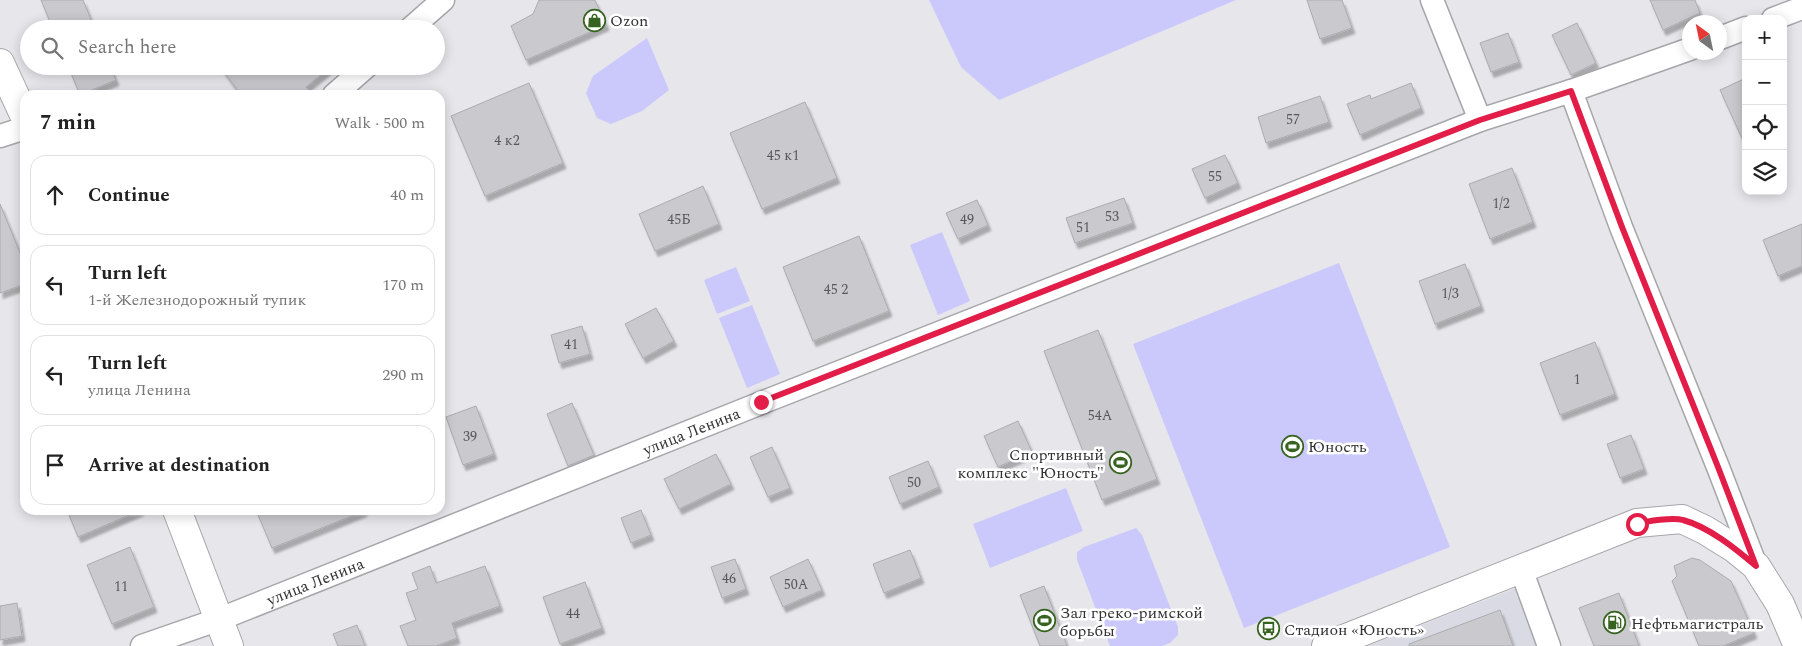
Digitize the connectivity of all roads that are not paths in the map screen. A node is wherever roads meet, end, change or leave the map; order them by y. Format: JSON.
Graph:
{"nodes":[{"id":1,"x":442,"y":0,"type":"edge"},
{"id":2,"x":1432,"y":0,"type":"edge"},
{"id":3,"x":1802,"y":8,"type":"edge"},
{"id":4,"x":1784,"y":15,"type":"edge"},
{"id":5,"x":420,"y":20,"type":"edge"},
{"id":6,"x":1742,"y":30,"type":"edge"},
{"id":7,"x":1727,"y":35,"type":"edge"},
{"id":8,"x":1682,"y":51,"type":"edge"},
{"id":9,"x":0,"y":63,"type":"edge"},
{"id":10,"x":357,"y":75,"type":"edge"},
{"id":11,"x":340,"y":90,"type":"edge"},
{"id":12,"x":1571,"y":91,"type":"junction"},
{"id":13,"x":20,"y":106,"type":"edge"},
{"id":14,"x":1480,"y":120,"type":"junction"},
{"id":15,"x":20,"y":130,"type":"edge"},
{"id":16,"x":0,"y":136,"type":"edge"},
{"id":17,"x":179,"y":515,"type":"edge"},
{"id":18,"x":1756,"y":566,"type":"junction"},
{"id":19,"x":1521,"y":569,"type":"junction"},
{"id":20,"x":220,"y":619,"type":"junction"},
{"id":21,"x":142,"y":646,"type":"edge"},
{"id":22,"x":229,"y":646,"type":"edge"},
{"id":23,"x":1326,"y":646,"type":"edge"},
{"id":24,"x":1549,"y":646,"type":"edge"},
{"id":25,"x":1798,"y":646,"type":"edge"}],
"edges":[{"from":1,"to":5,"type":"street"},
{"from":2,"to":14,"type":"street"},
{"from":3,"to":4,"type":"street"},
{"from":6,"to":7,"type":"street"},
{"from":8,"to":12,"type":"street","name":"улица Ленина"},
{"from":9,"to":13,"type":"main road"},
{"from":10,"to":11,"type":"street"},
{"from":12,"to":14,"type":"street","name":"улица Ленина"},
{"from":12,"to":18,"type":"street"},
{"from":14,"to":20,"type":"street","name":"улица Ленина"},
{"from":15,"to":16,"type":"street"},
{"from":17,"to":20,"type":"main road"},
{"from":18,"to":19,"type":"main road"},
{"from":18,"to":25,"type":"main road"},
{"from":19,"to":23,"type":"main road"},
{"from":19,"to":24,"type":"street"},
{"from":20,"to":21,"type":"street","name":"улица Ленина"},
{"from":20,"to":22,"type":"main road"}]}
